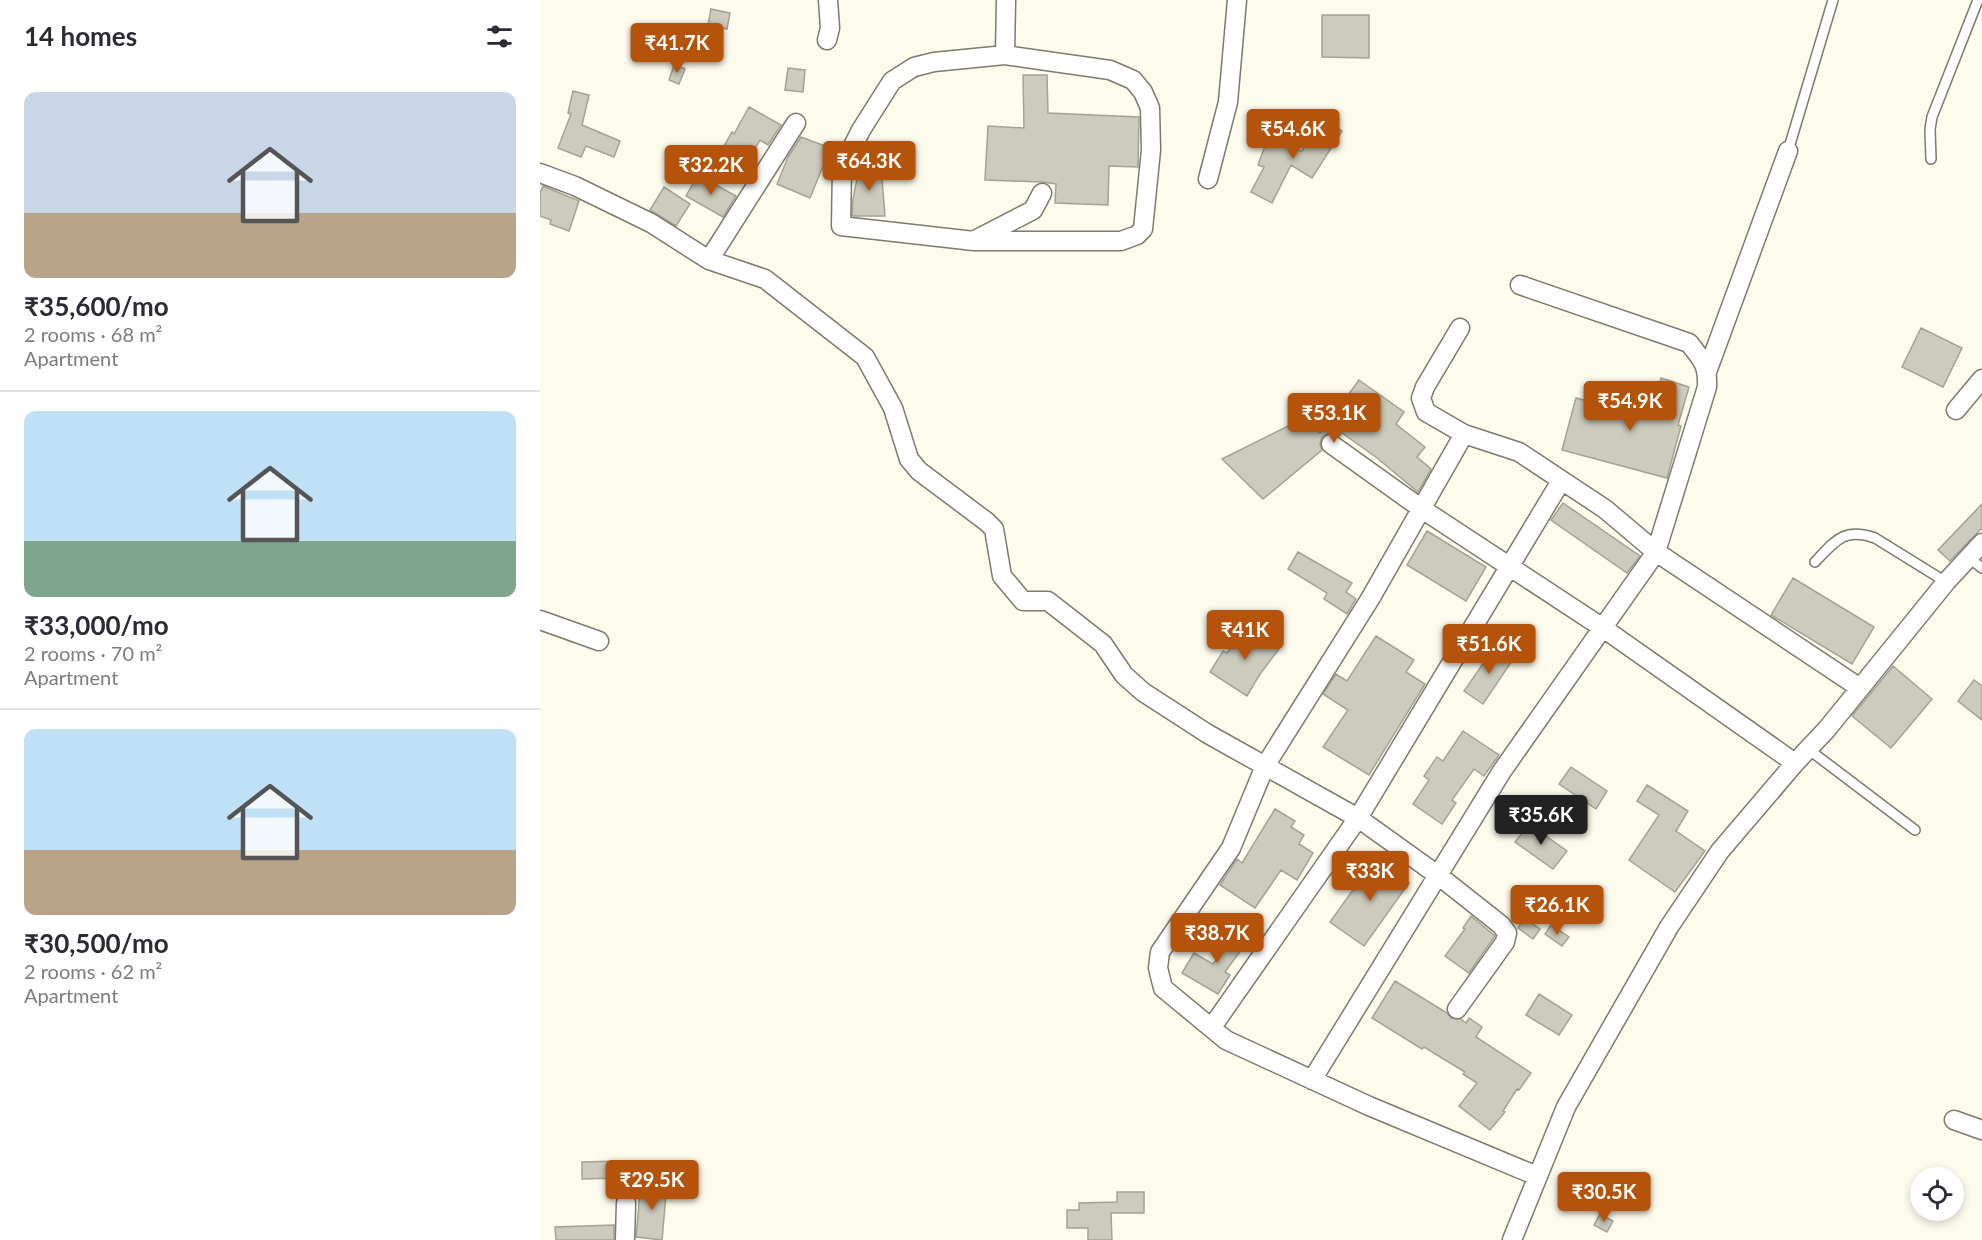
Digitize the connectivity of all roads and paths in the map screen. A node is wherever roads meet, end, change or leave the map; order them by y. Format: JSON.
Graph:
{"nodes":[{"id":1,"x":828,"y":0,"type":"edge"},
{"id":2,"x":1006,"y":0,"type":"edge"},
{"id":3,"x":1237,"y":0,"type":"edge"},
{"id":4,"x":1833,"y":0,"type":"edge"},
{"id":5,"x":1978,"y":0,"type":"edge"},
{"id":6,"x":827,"y":40,"type":"dead end"},
{"id":7,"x":1005,"y":55,"type":"junction"},
{"id":8,"x":796,"y":123,"type":"dead end"},
{"id":9,"x":1788,"y":151,"type":"joint"},
{"id":10,"x":1931,"y":159,"type":"dead end"},
{"id":11,"x":540,"y":174,"type":"edge"},
{"id":12,"x":1208,"y":179,"type":"dead end"},
{"id":13,"x":1042,"y":193,"type":"dead end"},
{"id":14,"x":974,"y":241,"type":"junction"},
{"id":15,"x":710,"y":260,"type":"junction"},
{"id":16,"x":1520,"y":285,"type":"dead end"},
{"id":17,"x":1460,"y":328,"type":"dead end"},
{"id":18,"x":1707,"y":372,"type":"junction"},
{"id":19,"x":1982,"y":380,"type":"edge"},
{"id":20,"x":1956,"y":410,"type":"dead end"},
{"id":21,"x":1464,"y":434,"type":"junction"},
{"id":22,"x":1331,"y":444,"type":"dead end"},
{"id":23,"x":1561,"y":481,"type":"junction"},
{"id":24,"x":1422,"y":509,"type":"junction"},
{"id":25,"x":1982,"y":543,"type":"edge"},
{"id":26,"x":1656,"y":552,"type":"junction"},
{"id":27,"x":1815,"y":562,"type":"dead end"},
{"id":28,"x":1975,"y":563,"type":"edge"},
{"id":29,"x":1509,"y":567,"type":"junction"},
{"id":30,"x":1946,"y":582,"type":"junction"},
{"id":31,"x":540,"y":620,"type":"edge"},
{"id":32,"x":1603,"y":628,"type":"junction"},
{"id":33,"x":599,"y":641,"type":"dead end"},
{"id":34,"x":1860,"y":688,"type":"junction"},
{"id":35,"x":1808,"y":749,"type":"junction"},
{"id":36,"x":1795,"y":763,"type":"junction"},
{"id":37,"x":1265,"y":766,"type":"junction"},
{"id":38,"x":1358,"y":818,"type":"junction"},
{"id":39,"x":1915,"y":830,"type":"dead end"},
{"id":40,"x":1438,"y":876,"type":"junction"},
{"id":41,"x":1457,"y":1009,"type":"dead end"},
{"id":42,"x":1212,"y":1027,"type":"junction"},
{"id":43,"x":1312,"y":1080,"type":"junction"},
{"id":44,"x":1954,"y":1120,"type":"dead end"},
{"id":45,"x":1982,"y":1130,"type":"edge"},
{"id":46,"x":1537,"y":1176,"type":"junction"},
{"id":47,"x":626,"y":1203,"type":"dead end"},
{"id":48,"x":625,"y":1240,"type":"edge"},
{"id":49,"x":1512,"y":1240,"type":"edge"}],
"edges":[{"from":1,"to":6,"type":"street"},
{"from":2,"to":7,"type":"street"},
{"from":3,"to":12,"type":"street"},
{"from":4,"to":9,"type":"lane"},
{"from":5,"to":10,"type":"lane"},
{"from":7,"to":14,"type":"street"},
{"from":7,"to":14,"type":"street"},
{"from":8,"to":15,"type":"street"},
{"from":9,"to":18,"type":"street"},
{"from":11,"to":15,"type":"street"},
{"from":13,"to":14,"type":"street"},
{"from":15,"to":37,"type":"street"},
{"from":16,"to":18,"type":"street"},
{"from":17,"to":21,"type":"street"},
{"from":18,"to":26,"type":"street"},
{"from":19,"to":20,"type":"street"},
{"from":21,"to":23,"type":"street"},
{"from":21,"to":24,"type":"street"},
{"from":22,"to":24,"type":"street"},
{"from":23,"to":26,"type":"street"},
{"from":23,"to":29,"type":"street"},
{"from":24,"to":29,"type":"street"},
{"from":24,"to":37,"type":"street"},
{"from":25,"to":28,"type":"street"},
{"from":26,"to":32,"type":"street"},
{"from":26,"to":34,"type":"street"},
{"from":27,"to":30,"type":"lane"},
{"from":28,"to":30,"type":"street"},
{"from":29,"to":32,"type":"street"},
{"from":29,"to":38,"type":"street"},
{"from":30,"to":34,"type":"street"},
{"from":31,"to":33,"type":"street"},
{"from":32,"to":36,"type":"street"},
{"from":32,"to":40,"type":"street"},
{"from":34,"to":35,"type":"street"},
{"from":35,"to":36,"type":"street"},
{"from":35,"to":39,"type":"lane"},
{"from":36,"to":46,"type":"street"},
{"from":37,"to":38,"type":"street"},
{"from":37,"to":42,"type":"street"},
{"from":38,"to":40,"type":"street"},
{"from":38,"to":42,"type":"street"},
{"from":40,"to":41,"type":"street"},
{"from":40,"to":43,"type":"street"},
{"from":42,"to":43,"type":"street"},
{"from":43,"to":46,"type":"street"},
{"from":44,"to":45,"type":"street"},
{"from":46,"to":49,"type":"street"},
{"from":47,"to":48,"type":"street"}]}
